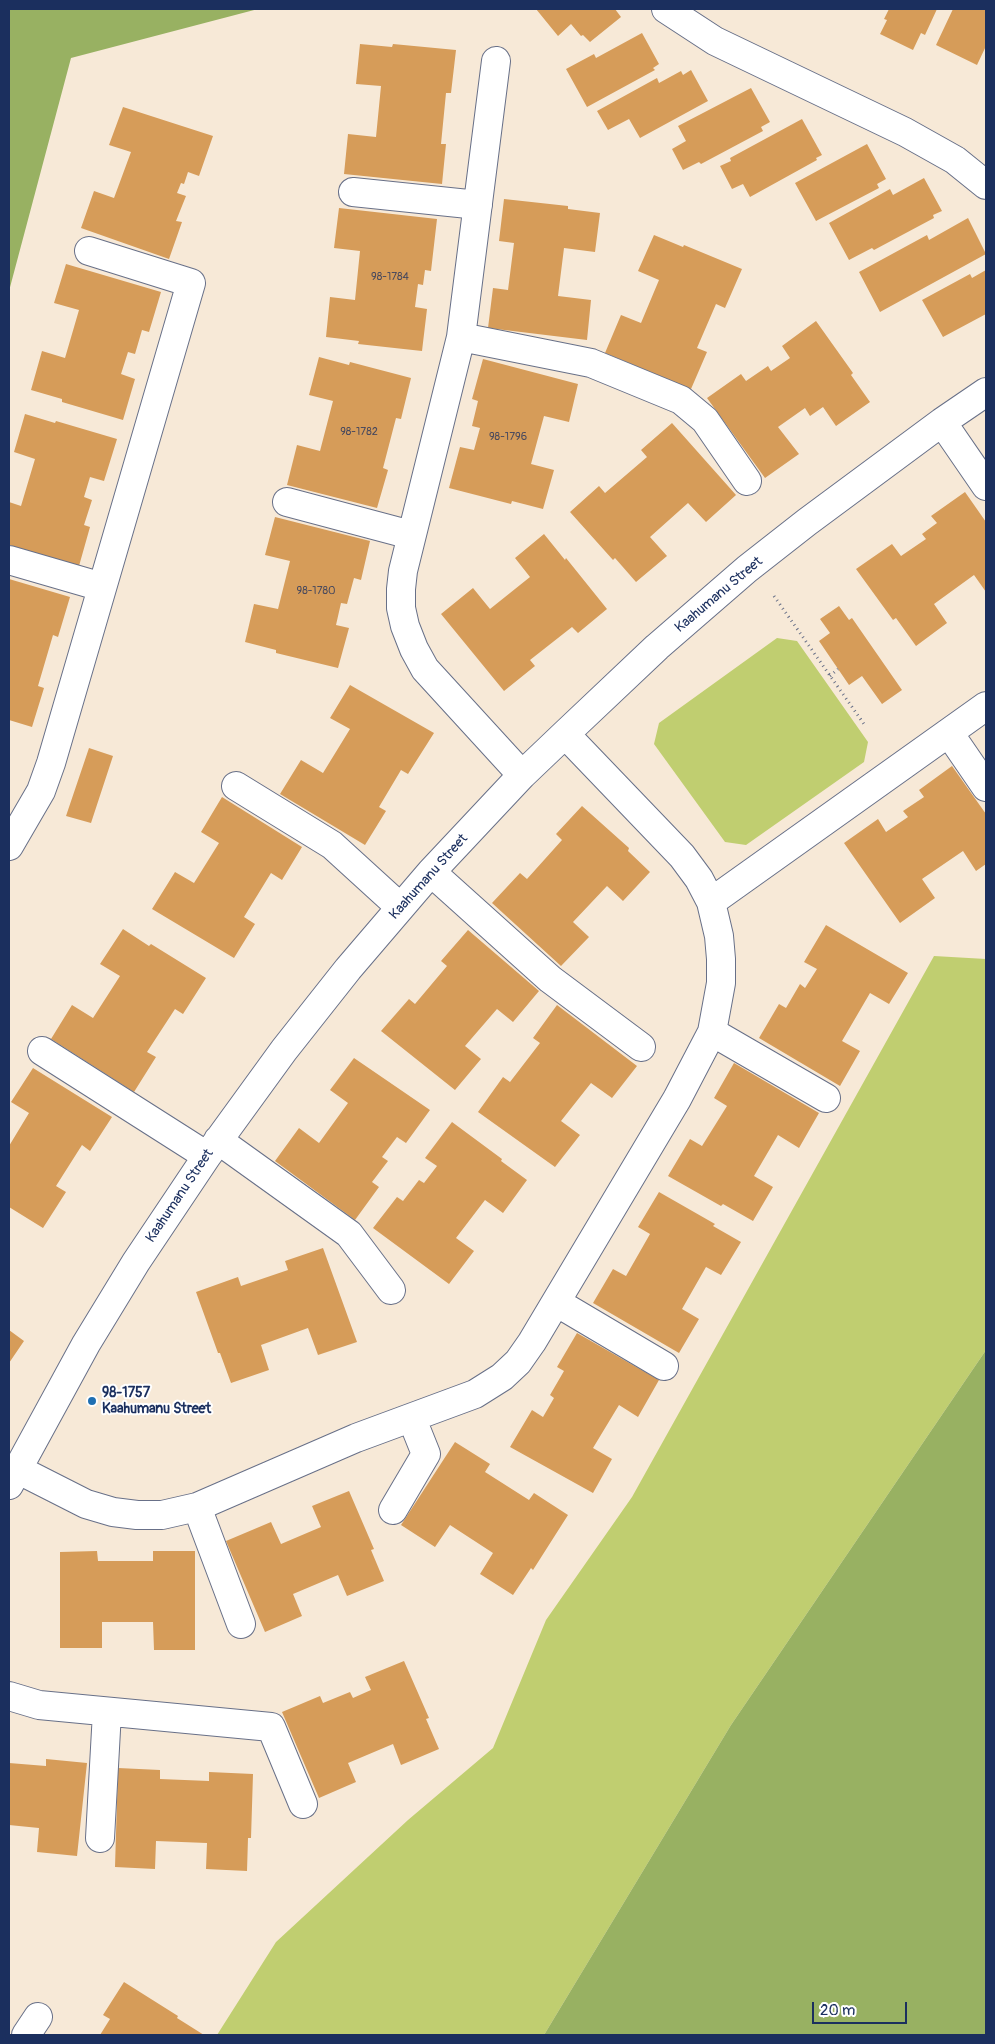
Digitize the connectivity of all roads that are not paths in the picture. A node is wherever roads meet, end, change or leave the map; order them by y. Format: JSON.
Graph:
{"nodes":[{"id":1,"x":666,"y":9,"type":"edge"},
{"id":2,"x":496,"y":61,"type":"dead end"},
{"id":3,"x":986,"y":185,"type":"edge"},
{"id":4,"x":353,"y":192,"type":"dead end"},
{"id":5,"x":478,"y":205,"type":"junction"},
{"id":6,"x":89,"y":251,"type":"dead end"},
{"id":7,"x":461,"y":337,"type":"junction"},
{"id":8,"x":986,"y":392,"type":"edge"},
{"id":9,"x":942,"y":422,"type":"junction"},
{"id":10,"x":747,"y":480,"type":"dead end"},
{"id":11,"x":986,"y":486,"type":"edge"},
{"id":12,"x":287,"y":502,"type":"dead end"},
{"id":13,"x":411,"y":535,"type":"junction"},
{"id":14,"x":9,"y":560,"type":"edge"},
{"id":15,"x":102,"y":587,"type":"junction"},
{"id":16,"x":986,"y":706,"type":"edge"},
{"id":17,"x":948,"y":733,"type":"junction"},
{"id":18,"x":565,"y":734,"type":"junction"},
{"id":19,"x":522,"y":775,"type":"junction"},
{"id":20,"x":236,"y":786,"type":"dead end"},
{"id":21,"x":986,"y":787,"type":"edge"},
{"id":22,"x":9,"y":846,"type":"edge"},
{"id":23,"x":431,"y":872,"type":"junction"},
{"id":24,"x":710,"y":902,"type":"junction"},
{"id":25,"x":400,"y":907,"type":"junction"},
{"id":26,"x":712,"y":1032,"type":"junction"},
{"id":27,"x":641,"y":1047,"type":"dead end"},
{"id":28,"x":42,"y":1051,"type":"dead end"},
{"id":29,"x":826,"y":1098,"type":"dead end"},
{"id":30,"x":212,"y":1148,"type":"junction"},
{"id":31,"x":391,"y":1290,"type":"dead end"},
{"id":32,"x":556,"y":1302,"type":"junction"},
{"id":33,"x":664,"y":1366,"type":"dead end"},
{"id":34,"x":412,"y":1419,"type":"junction"},
{"id":35,"x":13,"y":1477,"type":"edge"},
{"id":36,"x":197,"y":1507,"type":"junction"},
{"id":37,"x":393,"y":1510,"type":"dead end"},
{"id":38,"x":241,"y":1624,"type":"dead end"},
{"id":39,"x":9,"y":1696,"type":"edge"},
{"id":40,"x":107,"y":1712,"type":"junction"},
{"id":41,"x":302,"y":1804,"type":"dead end"},
{"id":42,"x":100,"y":1838,"type":"dead end"}],
"edges":[{"from":1,"to":3,"type":"street"},
{"from":2,"to":5,"type":"street"},
{"from":4,"to":5,"type":"street"},
{"from":5,"to":7,"type":"street"},
{"from":6,"to":15,"type":"street"},
{"from":7,"to":10,"type":"street"},
{"from":7,"to":13,"type":"street"},
{"from":8,"to":9,"type":"street","name":"Kaahumanu Street"},
{"from":9,"to":11,"type":"street"},
{"from":9,"to":18,"type":"street","name":"Kaahumanu Street"},
{"from":12,"to":13,"type":"street"},
{"from":13,"to":19,"type":"street"},
{"from":14,"to":15,"type":"street"},
{"from":15,"to":22,"type":"street"},
{"from":16,"to":17,"type":"street"},
{"from":17,"to":21,"type":"street"},
{"from":17,"to":24,"type":"street"},
{"from":18,"to":19,"type":"street","name":"Kaahumanu Street"},
{"from":18,"to":24,"type":"street"},
{"from":19,"to":23,"type":"street","name":"Kaahumanu Street"},
{"from":20,"to":25,"type":"street"},
{"from":23,"to":25,"type":"street","name":"Kaahumanu Street"},
{"from":23,"to":27,"type":"street"},
{"from":24,"to":26,"type":"street"},
{"from":25,"to":30,"type":"street","name":"Kaahumanu Street"},
{"from":26,"to":29,"type":"street"},
{"from":26,"to":32,"type":"street"},
{"from":28,"to":30,"type":"street"},
{"from":30,"to":31,"type":"street"},
{"from":30,"to":35,"type":"street","name":"Kaahumanu Street"},
{"from":32,"to":33,"type":"street"},
{"from":32,"to":34,"type":"street"},
{"from":34,"to":36,"type":"street"},
{"from":34,"to":37,"type":"street"},
{"from":35,"to":36,"type":"street"},
{"from":36,"to":38,"type":"street"},
{"from":39,"to":40,"type":"street"},
{"from":40,"to":41,"type":"street"},
{"from":40,"to":42,"type":"street"}]}
